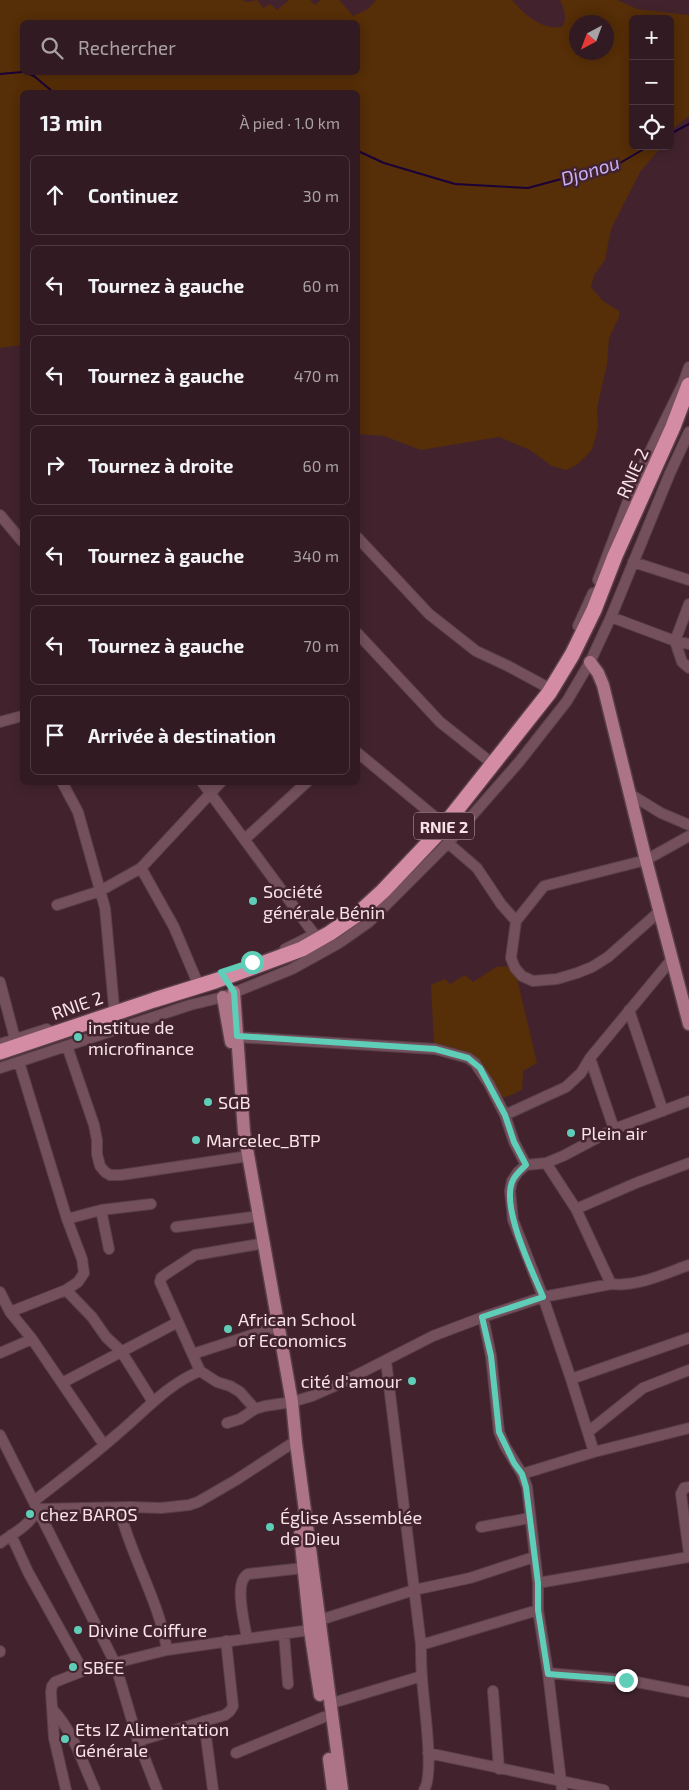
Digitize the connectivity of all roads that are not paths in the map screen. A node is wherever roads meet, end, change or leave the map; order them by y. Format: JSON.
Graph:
{"nodes":[{"id":1,"x":689,"y":367,"type":"edge"},
{"id":2,"x":689,"y":385,"type":"edge"},
{"id":3,"x":689,"y":413,"type":"edge"},
{"id":4,"x":689,"y":432,"type":"edge"},
{"id":5,"x":0,"y":515,"type":"edge"},
{"id":6,"x":20,"y":539,"type":"edge"},
{"id":7,"x":360,"y":540,"type":"edge"},
{"id":8,"x":633,"y":562,"type":"junction"},
{"id":9,"x":689,"y":580,"type":"edge"},
{"id":10,"x":689,"y":604,"type":"edge"},
{"id":11,"x":611,"y":617,"type":"junction"},
{"id":12,"x":360,"y":636,"type":"edge"},
{"id":13,"x":675,"y":641,"type":"junction"},
{"id":14,"x":689,"y":644,"type":"edge"},
{"id":15,"x":581,"y":658,"type":"junction"},
{"id":16,"x":689,"y":668,"type":"edge"},
{"id":17,"x":544,"y":686,"type":"junction"},
{"id":18,"x":20,"y":718,"type":"edge"},
{"id":19,"x":0,"y":722,"type":"edge"},
{"id":20,"x":360,"y":755,"type":"edge"},
{"id":21,"x":489,"y":761,"type":"junction"},
{"id":22,"x":64,"y":785,"type":"edge"},
{"id":23,"x":204,"y":785,"type":"edge"},
{"id":24,"x":217,"y":785,"type":"edge"},
{"id":25,"x":304,"y":785,"type":"edge"},
{"id":26,"x":210,"y":793,"type":"junction"},
{"id":27,"x":630,"y":794,"type":"junction"},
{"id":28,"x":440,"y":821,"type":"junction"},
{"id":29,"x":689,"y":825,"type":"edge"},
{"id":30,"x":689,"y":836,"type":"edge"},
{"id":31,"x":245,"y":839,"type":"junction"},
{"id":32,"x":448,"y":843,"type":"junction"},
{"id":33,"x":646,"y":860,"type":"junction"},
{"id":34,"x":141,"y":868,"type":"junction"},
{"id":35,"x":100,"y":891,"type":"junction"},
{"id":36,"x":57,"y":905,"type":"dead end"},
{"id":37,"x":660,"y":912,"type":"junction"},
{"id":38,"x":516,"y":921,"type":"junction"},
{"id":39,"x":314,"y":934,"type":"junction"},
{"id":40,"x":672,"y":959,"type":"junction"},
{"id":41,"x":196,"y":979,"type":"junction"},
{"id":42,"x":0,"y":982,"type":"edge"},
{"id":43,"x":222,"y":983,"type":"junction"},
{"id":44,"x":114,"y":1007,"type":"junction"},
{"id":45,"x":629,"y":1010,"type":"junction"},
{"id":46,"x":688,"y":1020,"type":"edge"},
{"id":47,"x":237,"y":1036,"type":"junction"},
{"id":48,"x":14,"y":1039,"type":"junction"},
{"id":49,"x":0,"y":1044,"type":"edge"},
{"id":50,"x":66,"y":1046,"type":"junction"},
{"id":51,"x":0,"y":1052,"type":"edge"},
{"id":52,"x":590,"y":1058,"type":"junction"},
{"id":53,"x":0,"y":1061,"type":"edge"},
{"id":54,"x":19,"y":1062,"type":"junction"},
{"id":55,"x":0,"y":1068,"type":"edge"},
{"id":56,"x":689,"y":1102,"type":"edge"},
{"id":57,"x":663,"y":1111,"type":"junction"},
{"id":58,"x":505,"y":1115,"type":"junction"},
{"id":59,"x":614,"y":1128,"type":"junction"},
{"id":60,"x":242,"y":1158,"type":"junction"},
{"id":61,"x":546,"y":1163,"type":"junction"},
{"id":62,"x":689,"y":1163,"type":"edge"},
{"id":63,"x":526,"y":1165,"type":"junction"},
{"id":64,"x":151,"y":1204,"type":"dead end"},
{"id":65,"x":576,"y":1209,"type":"junction"},
{"id":66,"x":101,"y":1210,"type":"junction"},
{"id":67,"x":252,"y":1218,"type":"junction"},
{"id":68,"x":67,"y":1219,"type":"junction"},
{"id":69,"x":176,"y":1227,"type":"dead end"},
{"id":70,"x":261,"y":1244,"type":"junction"},
{"id":71,"x":109,"y":1249,"type":"dead end"},
{"id":72,"x":689,"y":1265,"type":"edge"},
{"id":73,"x":611,"y":1284,"type":"junction"},
{"id":74,"x":66,"y":1290,"type":"junction"},
{"id":75,"x":0,"y":1292,"type":"edge"},
{"id":76,"x":543,"y":1297,"type":"junction"},
{"id":77,"x":10,"y":1312,"type":"junction"},
{"id":78,"x":482,"y":1317,"type":"junction"},
{"id":79,"x":178,"y":1322,"type":"junction"},
{"id":80,"x":276,"y":1328,"type":"junction"},
{"id":81,"x":689,"y":1338,"type":"edge"},
{"id":82,"x":32,"y":1339,"type":"junction"},
{"id":83,"x":121,"y":1351,"type":"junction"},
{"id":84,"x":0,"y":1353,"type":"edge"},
{"id":85,"x":193,"y":1354,"type":"junction"},
{"id":86,"x":386,"y":1361,"type":"junction"},
{"id":87,"x":689,"y":1370,"type":"edge"},
{"id":88,"x":200,"y":1371,"type":"junction"},
{"id":89,"x":571,"y":1379,"type":"junction"},
{"id":90,"x":62,"y":1383,"type":"junction"},
{"id":91,"x":153,"y":1402,"type":"junction"},
{"id":92,"x":288,"y":1402,"type":"junction"},
{"id":93,"x":255,"y":1409,"type":"junction"},
{"id":94,"x":227,"y":1423,"type":"dead end"},
{"id":95,"x":689,"y":1428,"type":"edge"},
{"id":96,"x":588,"y":1432,"type":"junction"},
{"id":97,"x":0,"y":1435,"type":"edge"},
{"id":98,"x":291,"y":1444,"type":"junction"},
{"id":99,"x":104,"y":1445,"type":"junction"},
{"id":100,"x":594,"y":1452,"type":"junction"},
{"id":101,"x":522,"y":1474,"type":"junction"},
{"id":102,"x":689,"y":1487,"type":"edge"},
{"id":103,"x":301,"y":1504,"type":"junction"},
{"id":104,"x":36,"y":1505,"type":"junction"},
{"id":105,"x":119,"y":1508,"type":"junction"},
{"id":106,"x":530,"y":1518,"type":"junction"},
{"id":107,"x":480,"y":1527,"type":"dead end"},
{"id":108,"x":11,"y":1535,"type":"junction"},
{"id":109,"x":0,"y":1543,"type":"edge"},
{"id":110,"x":689,"y":1553,"type":"edge"},
{"id":111,"x":534,"y":1557,"type":"junction"},
{"id":112,"x":689,"y":1558,"type":"edge"},
{"id":113,"x":304,"y":1568,"type":"junction"},
{"id":114,"x":538,"y":1583,"type":"junction"},
{"id":115,"x":414,"y":1590,"type":"junction"},
{"id":116,"x":538,"y":1610,"type":"junction"},
{"id":117,"x":320,"y":1620,"type":"junction"},
{"id":118,"x":310,"y":1630,"type":"junction"},
{"id":119,"x":284,"y":1634,"type":"junction"},
{"id":120,"x":247,"y":1639,"type":"junction"},
{"id":121,"x":226,"y":1641,"type":"junction"},
{"id":122,"x":421,"y":1645,"type":"junction"},
{"id":123,"x":167,"y":1650,"type":"junction"},
{"id":124,"x":115,"y":1662,"type":"junction"},
{"id":125,"x":83,"y":1671,"type":"junction"},
{"id":126,"x":548,"y":1674,"type":"junction"},
{"id":127,"x":422,"y":1676,"type":"junction"},
{"id":128,"x":288,"y":1684,"type":"dead end"},
{"id":129,"x":493,"y":1691,"type":"dead end"},
{"id":130,"x":689,"y":1692,"type":"edge"},
{"id":131,"x":329,"y":1704,"type":"junction"},
{"id":132,"x":53,"y":1710,"type":"junction"},
{"id":133,"x":324,"y":1717,"type":"junction"},
{"id":134,"x":204,"y":1721,"type":"junction"},
{"id":135,"x":138,"y":1741,"type":"junction"},
{"id":136,"x":236,"y":1753,"type":"dead end"},
{"id":137,"x":428,"y":1753,"type":"junction"},
{"id":138,"x":499,"y":1769,"type":"junction"},
{"id":139,"x":561,"y":1786,"type":"edge"},
{"id":140,"x":66,"y":1790,"type":"edge"},
{"id":141,"x":95,"y":1790,"type":"edge"},
{"id":142,"x":157,"y":1790,"type":"edge"},
{"id":143,"x":213,"y":1790,"type":"edge"},
{"id":144,"x":333,"y":1790,"type":"edge"},
{"id":145,"x":342,"y":1790,"type":"edge"},
{"id":146,"x":424,"y":1790,"type":"edge"},
{"id":147,"x":604,"y":1790,"type":"edge"}],
"edges":[{"from":1,"to":17,"type":"street"},
{"from":2,"to":15,"type":"highway","name":"RNIE 2","number":"RNIE 2"},
{"from":3,"to":15,"type":"highway","name":"RNIE 2","number":"RNIE 2"},
{"from":4,"to":8,"type":"street"},
{"from":5,"to":6,"type":"street"},
{"from":7,"to":17,"type":"street"},
{"from":8,"to":9,"type":"street"},
{"from":8,"to":11,"type":"street"},
{"from":10,"to":13,"type":"street"},
{"from":11,"to":13,"type":"street"},
{"from":11,"to":15,"type":"street"},
{"from":12,"to":21,"type":"street"},
{"from":13,"to":14,"type":"street"},
{"from":13,"to":16,"type":"street"},
{"from":15,"to":27,"type":"main road"},
{"from":15,"to":32,"type":"street"},
{"from":15,"to":43,"type":"highway","name":"RNIE 2","number":"RNIE 2"},
{"from":17,"to":21,"type":"street"},
{"from":18,"to":19,"type":"street"},
{"from":20,"to":28,"type":"street"},
{"from":21,"to":28,"type":"street"},
{"from":22,"to":35,"type":"street"},
{"from":23,"to":26,"type":"street"},
{"from":24,"to":26,"type":"street"},
{"from":25,"to":31,"type":"street"},
{"from":26,"to":31,"type":"street"},
{"from":26,"to":34,"type":"street"},
{"from":27,"to":29,"type":"street"},
{"from":27,"to":33,"type":"main road"},
{"from":28,"to":39,"type":"street"},
{"from":30,"to":33,"type":"street"},
{"from":31,"to":39,"type":"street"},
{"from":32,"to":38,"type":"street"},
{"from":32,"to":43,"type":"street"},
{"from":33,"to":37,"type":"main road"},
{"from":33,"to":38,"type":"street"},
{"from":34,"to":35,"type":"street"},
{"from":34,"to":41,"type":"street"},
{"from":35,"to":36,"type":"street"},
{"from":35,"to":44,"type":"street"},
{"from":37,"to":38,"type":"street"},
{"from":37,"to":40,"type":"main road"},
{"from":39,"to":43,"type":"street"},
{"from":40,"to":45,"type":"street"},
{"from":40,"to":46,"type":"main road"},
{"from":41,"to":43,"type":"street"},
{"from":41,"to":44,"type":"street"},
{"from":42,"to":48,"type":"street"},
{"from":43,"to":47,"type":"main road"},
{"from":43,"to":50,"type":"street"},
{"from":43,"to":51,"type":"highway","name":"RNIE 2","number":"RNIE 2"},
{"from":43,"to":53,"type":"highway","name":"RNIE 2","number":"RNIE 2"},
{"from":43,"to":60,"type":"main road"},
{"from":44,"to":48,"type":"street"},
{"from":45,"to":52,"type":"street"},
{"from":45,"to":57,"type":"street"},
{"from":47,"to":58,"type":"street"},
{"from":47,"to":70,"type":"main road"},
{"from":48,"to":49,"type":"street"},
{"from":50,"to":54,"type":"street"},
{"from":50,"to":60,"type":"street"},
{"from":52,"to":58,"type":"street"},
{"from":52,"to":59,"type":"street"},
{"from":54,"to":55,"type":"street"},
{"from":54,"to":68,"type":"street"},
{"from":56,"to":57,"type":"street"},
{"from":57,"to":59,"type":"street"},
{"from":58,"to":63,"type":"street"},
{"from":59,"to":61,"type":"street"},
{"from":60,"to":67,"type":"main road"},
{"from":61,"to":63,"type":"street"},
{"from":61,"to":65,"type":"street"},
{"from":62,"to":65,"type":"street"},
{"from":63,"to":76,"type":"street"},
{"from":64,"to":66,"type":"street"},
{"from":65,"to":73,"type":"street"},
{"from":66,"to":68,"type":"street"},
{"from":66,"to":71,"type":"street"},
{"from":67,"to":69,"type":"street"},
{"from":67,"to":70,"type":"main road"},
{"from":68,"to":74,"type":"street"},
{"from":70,"to":79,"type":"street"},
{"from":70,"to":80,"type":"main road"},
{"from":72,"to":73,"type":"street"},
{"from":73,"to":76,"type":"street"},
{"from":74,"to":77,"type":"street"},
{"from":74,"to":83,"type":"street"},
{"from":75,"to":77,"type":"street"},
{"from":76,"to":78,"type":"street"},
{"from":76,"to":89,"type":"street"},
{"from":77,"to":82,"type":"street"},
{"from":78,"to":86,"type":"street"},
{"from":78,"to":101,"type":"street"},
{"from":79,"to":83,"type":"street"},
{"from":79,"to":85,"type":"street"},
{"from":80,"to":85,"type":"street"},
{"from":80,"to":92,"type":"main road"},
{"from":81,"to":89,"type":"street"},
{"from":82,"to":84,"type":"street"},
{"from":82,"to":90,"type":"street"},
{"from":83,"to":90,"type":"street"},
{"from":83,"to":91,"type":"street"},
{"from":85,"to":88,"type":"street"},
{"from":86,"to":92,"type":"street"},
{"from":86,"to":115,"type":"street"},
{"from":87,"to":96,"type":"street"},
{"from":88,"to":91,"type":"street"},
{"from":88,"to":93,"type":"street"},
{"from":89,"to":96,"type":"street"},
{"from":90,"to":99,"type":"street"},
{"from":91,"to":99,"type":"street"},
{"from":92,"to":93,"type":"street"},
{"from":92,"to":98,"type":"main road"},
{"from":92,"to":103,"type":"main road"},
{"from":93,"to":94,"type":"street"},
{"from":95,"to":100,"type":"street"},
{"from":96,"to":100,"type":"street"},
{"from":97,"to":104,"type":"street"},
{"from":98,"to":103,"type":"main road"},
{"from":98,"to":105,"type":"street"},
{"from":99,"to":104,"type":"street"},
{"from":100,"to":101,"type":"street"},
{"from":101,"to":106,"type":"street"},
{"from":102,"to":110,"type":"street"},
{"from":103,"to":113,"type":"main road"},
{"from":103,"to":117,"type":"main road"},
{"from":104,"to":105,"type":"street"},
{"from":104,"to":108,"type":"street"},
{"from":104,"to":124,"type":"street"},
{"from":105,"to":123,"type":"street"},
{"from":106,"to":107,"type":"street"},
{"from":106,"to":111,"type":"street"},
{"from":108,"to":109,"type":"street"},
{"from":108,"to":125,"type":"street"},
{"from":111,"to":114,"type":"street"},
{"from":111,"to":115,"type":"street"},
{"from":112,"to":114,"type":"street"},
{"from":113,"to":118,"type":"main road"},
{"from":113,"to":120,"type":"street"},
{"from":114,"to":116,"type":"street"},
{"from":115,"to":117,"type":"street"},
{"from":115,"to":122,"type":"street"},
{"from":116,"to":122,"type":"street"},
{"from":116,"to":126,"type":"street"},
{"from":117,"to":118,"type":"street"},
{"from":117,"to":131,"type":"main road"},
{"from":118,"to":119,"type":"street"},
{"from":118,"to":133,"type":"main road"},
{"from":119,"to":120,"type":"street"},
{"from":119,"to":128,"type":"street"},
{"from":120,"to":121,"type":"street"},
{"from":121,"to":123,"type":"street"},
{"from":121,"to":134,"type":"street"},
{"from":122,"to":127,"type":"street"},
{"from":123,"to":124,"type":"street"},
{"from":124,"to":125,"type":"street"},
{"from":124,"to":135,"type":"street"},
{"from":125,"to":132,"type":"street"},
{"from":126,"to":130,"type":"street"},
{"from":126,"to":139,"type":"street"},
{"from":127,"to":131,"type":"street"},
{"from":127,"to":137,"type":"street"},
{"from":129,"to":138,"type":"street"},
{"from":131,"to":145,"type":"main road"},
{"from":132,"to":140,"type":"street"},
{"from":132,"to":141,"type":"street"},
{"from":133,"to":136,"type":"street"},
{"from":133,"to":144,"type":"main road"},
{"from":134,"to":135,"type":"street"},
{"from":134,"to":143,"type":"street"},
{"from":135,"to":142,"type":"street"},
{"from":137,"to":138,"type":"street"},
{"from":137,"to":146,"type":"street"},
{"from":138,"to":139,"type":"street"},
{"from":139,"to":147,"type":"street"}]}
